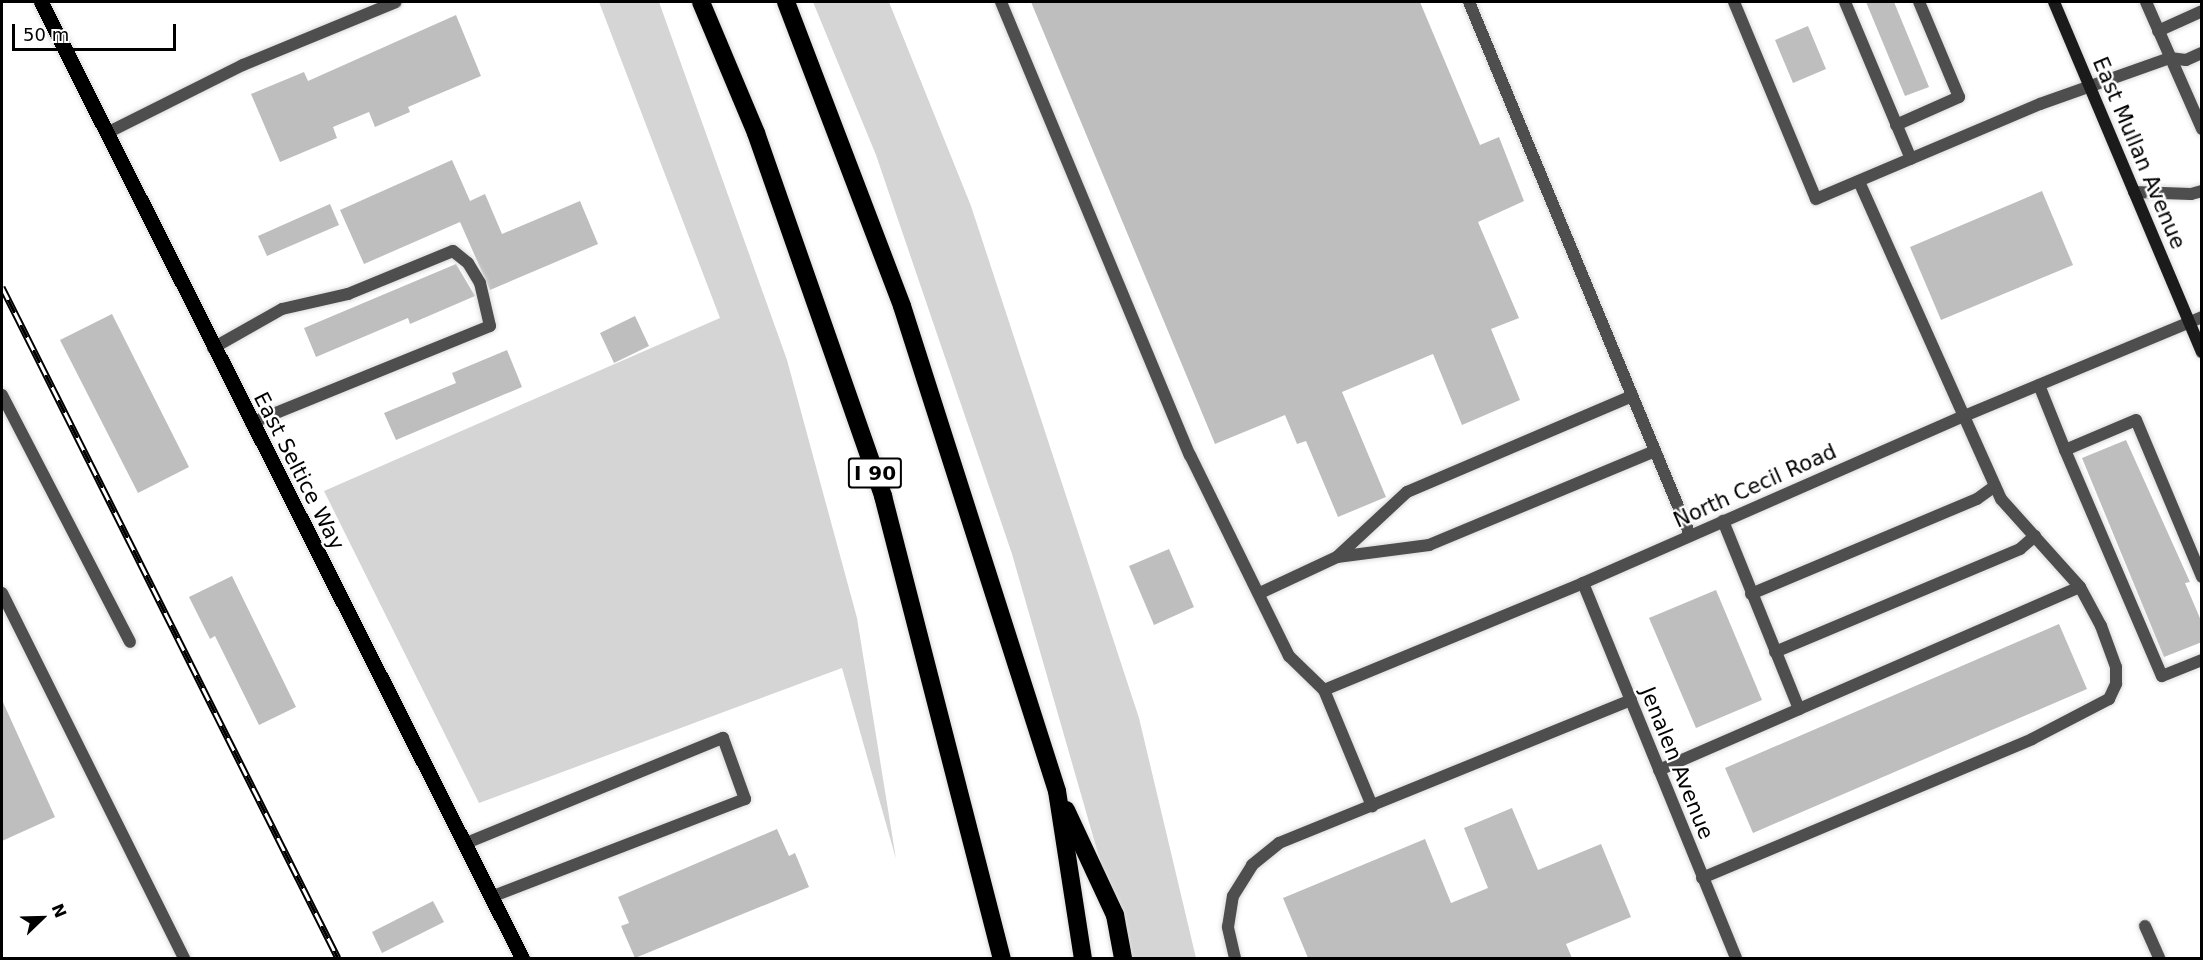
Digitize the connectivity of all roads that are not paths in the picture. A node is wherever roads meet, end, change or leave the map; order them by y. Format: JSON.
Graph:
{"nodes":[{"id":1,"x":45,"y":2,"type":"edge"},
{"id":2,"x":396,"y":2,"type":"edge"},
{"id":3,"x":701,"y":2,"type":"edge"},
{"id":4,"x":786,"y":2,"type":"edge"},
{"id":5,"x":1001,"y":2,"type":"edge"},
{"id":6,"x":1469,"y":2,"type":"edge"},
{"id":7,"x":1734,"y":2,"type":"edge"},
{"id":8,"x":1845,"y":2,"type":"edge"},
{"id":9,"x":1919,"y":2,"type":"edge"},
{"id":10,"x":2054,"y":2,"type":"edge"},
{"id":11,"x":2146,"y":2,"type":"edge"},
{"id":12,"x":2202,"y":11,"type":"edge"},
{"id":13,"x":2158,"y":31,"type":"junction"},
{"id":14,"x":2202,"y":53,"type":"edge"},
{"id":15,"x":2170,"y":58,"type":"junction"},
{"id":16,"x":2090,"y":86,"type":"junction"},
{"id":17,"x":1896,"y":125,"type":"junction"},
{"id":18,"x":2201,"y":129,"type":"edge"},
{"id":19,"x":107,"y":133,"type":"junction"},
{"id":20,"x":1911,"y":159,"type":"junction"},
{"id":21,"x":1859,"y":181,"type":"junction"},
{"id":22,"x":2202,"y":191,"type":"edge"},
{"id":23,"x":2134,"y":192,"type":"junction"},
{"id":24,"x":2202,"y":317,"type":"edge"},
{"id":25,"x":2189,"y":322,"type":"junction"},
{"id":26,"x":213,"y":348,"type":"junction"},
{"id":27,"x":2202,"y":352,"type":"edge"},
{"id":28,"x":2039,"y":385,"type":"junction"},
{"id":29,"x":2,"y":395,"type":"edge"},
{"id":30,"x":1632,"y":396,"type":"junction"},
{"id":31,"x":1962,"y":417,"type":"junction"},
{"id":32,"x":251,"y":423,"type":"junction"},
{"id":33,"x":2065,"y":450,"type":"junction"},
{"id":34,"x":1655,"y":451,"type":"junction"},
{"id":35,"x":1995,"y":486,"type":"junction"},
{"id":36,"x":1723,"y":520,"type":"junction"},
{"id":37,"x":1690,"y":535,"type":"junction"},
{"id":38,"x":2035,"y":536,"type":"junction"},
{"id":39,"x":1337,"y":557,"type":"junction"},
{"id":40,"x":2202,"y":577,"type":"edge"},
{"id":41,"x":1583,"y":583,"type":"junction"},
{"id":42,"x":2080,"y":587,"type":"junction"},
{"id":43,"x":2,"y":593,"type":"edge"},
{"id":44,"x":1260,"y":593,"type":"junction"},
{"id":45,"x":1751,"y":594,"type":"junction"},
{"id":46,"x":130,"y":642,"type":"dead end"},
{"id":47,"x":1775,"y":652,"type":"junction"},
{"id":48,"x":2202,"y":660,"type":"edge"},
{"id":49,"x":1324,"y":690,"type":"junction"},
{"id":50,"x":1631,"y":700,"type":"junction"},
{"id":51,"x":1799,"y":709,"type":"junction"},
{"id":52,"x":1659,"y":770,"type":"junction"},
{"id":53,"x":1057,"y":791,"type":"junction"},
{"id":54,"x":1372,"y":806,"type":"junction"},
{"id":55,"x":464,"y":844,"type":"junction"},
{"id":56,"x":1702,"y":878,"type":"junction"},
{"id":57,"x":490,"y":897,"type":"junction"},
{"id":58,"x":2145,"y":926,"type":"dead end"},
{"id":59,"x":184,"y":958,"type":"edge"},
{"id":60,"x":522,"y":958,"type":"edge"},
{"id":61,"x":1002,"y":958,"type":"edge"},
{"id":62,"x":1083,"y":958,"type":"edge"},
{"id":63,"x":1124,"y":958,"type":"edge"},
{"id":64,"x":1235,"y":958,"type":"edge"},
{"id":65,"x":1736,"y":958,"type":"edge"},
{"id":66,"x":2159,"y":958,"type":"edge"}],
"edges":[{"from":1,"to":19,"type":"main road","name":"East Seltice Way"},
{"from":2,"to":19,"type":"street"},
{"from":3,"to":61,"type":"highway","number":"I 90"},
{"from":4,"to":53,"type":"highway"},
{"from":5,"to":44,"type":"street"},
{"from":6,"to":30,"type":"street"},
{"from":7,"to":21,"type":"street"},
{"from":8,"to":17,"type":"street"},
{"from":9,"to":17,"type":"street"},
{"from":10,"to":16,"type":"main road","name":"East Mullan Avenue"},
{"from":11,"to":13,"type":"street"},
{"from":12,"to":13,"type":"street"},
{"from":13,"to":15,"type":"street"},
{"from":14,"to":15,"type":"street"},
{"from":15,"to":16,"type":"street"},
{"from":15,"to":18,"type":"street"},
{"from":16,"to":20,"type":"street"},
{"from":16,"to":23,"type":"main road","name":"East Mullan Avenue"},
{"from":17,"to":20,"type":"street"},
{"from":19,"to":26,"type":"main road","name":"East Seltice Way"},
{"from":20,"to":21,"type":"street"},
{"from":21,"to":31,"type":"street"},
{"from":22,"to":23,"type":"street"},
{"from":23,"to":25,"type":"main road","name":"East Mullan Avenue"},
{"from":24,"to":25,"type":"street","name":"North Cecil Road"},
{"from":25,"to":27,"type":"main road","name":"East Mullan Avenue"},
{"from":25,"to":28,"type":"street","name":"North Cecil Road"},
{"from":26,"to":32,"type":"main road","name":"East Seltice Way"},
{"from":26,"to":32,"type":"street"},
{"from":28,"to":31,"type":"street","name":"North Cecil Road"},
{"from":28,"to":33,"type":"street"},
{"from":29,"to":46,"type":"street"},
{"from":30,"to":34,"type":"street"},
{"from":30,"to":39,"type":"street"},
{"from":31,"to":35,"type":"street"},
{"from":31,"to":36,"type":"street","name":"North Cecil Road"},
{"from":32,"to":55,"type":"main road","name":"East Seltice Way"},
{"from":33,"to":40,"type":"street"},
{"from":33,"to":48,"type":"street"},
{"from":34,"to":37,"type":"street"},
{"from":34,"to":39,"type":"street"},
{"from":35,"to":38,"type":"street"},
{"from":35,"to":45,"type":"street"},
{"from":36,"to":37,"type":"street","name":"North Cecil Road"},
{"from":36,"to":45,"type":"street"},
{"from":37,"to":41,"type":"street","name":"North Cecil Road"},
{"from":38,"to":42,"type":"street"},
{"from":38,"to":47,"type":"street"},
{"from":39,"to":44,"type":"street"},
{"from":41,"to":49,"type":"street","name":"North Cecil Road"},
{"from":41,"to":50,"type":"street","name":"Jenalen Avenue"},
{"from":42,"to":51,"type":"street"},
{"from":42,"to":56,"type":"street"},
{"from":43,"to":59,"type":"street"},
{"from":44,"to":49,"type":"street"},
{"from":45,"to":47,"type":"street"},
{"from":47,"to":51,"type":"street"},
{"from":49,"to":54,"type":"street"},
{"from":50,"to":52,"type":"street","name":"Jenalen Avenue"},
{"from":50,"to":54,"type":"street"},
{"from":51,"to":52,"type":"street"},
{"from":52,"to":56,"type":"street","name":"Jenalen Avenue"},
{"from":53,"to":62,"type":"highway"},
{"from":53,"to":63,"type":"highway"},
{"from":54,"to":64,"type":"street"},
{"from":55,"to":57,"type":"main road","name":"East Seltice Way"},
{"from":55,"to":57,"type":"street"},
{"from":56,"to":65,"type":"street","name":"Jenalen Avenue"},
{"from":57,"to":60,"type":"main road","name":"East Seltice Way"},
{"from":58,"to":66,"type":"street"}]}
